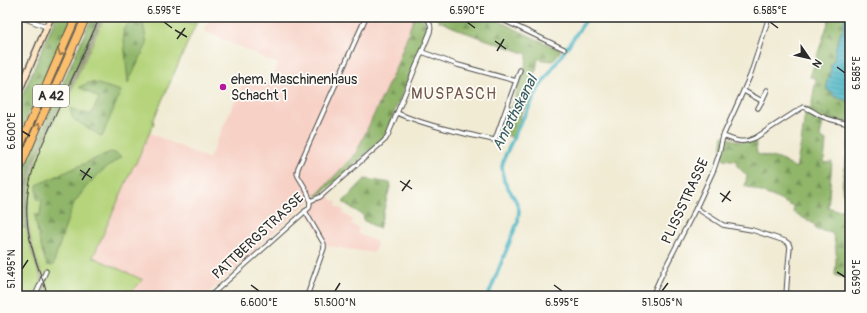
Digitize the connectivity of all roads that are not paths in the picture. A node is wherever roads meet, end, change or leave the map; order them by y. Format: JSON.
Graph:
{"nodes":[{"id":1,"x":22,"y":17,"type":"edge"},
{"id":2,"x":51,"y":17,"type":"edge"},
{"id":3,"x":76,"y":17,"type":"edge"},
{"id":4,"x":86,"y":17,"type":"edge"},
{"id":5,"x":366,"y":17,"type":"edge"},
{"id":6,"x":426,"y":17,"type":"edge"},
{"id":7,"x":497,"y":17,"type":"edge"},
{"id":8,"x":769,"y":17,"type":"edge"},
{"id":9,"x":46,"y":27,"type":"junction"},
{"id":10,"x":564,"y":49,"type":"dead end"},
{"id":11,"x":422,"y":52,"type":"junction"},
{"id":12,"x":520,"y":70,"type":"dead end"},
{"id":13,"x":516,"y":81,"type":"junction"},
{"id":14,"x":767,"y":90,"type":"dead end"},
{"id":15,"x":744,"y":91,"type":"junction"},
{"id":16,"x":17,"y":96,"type":"edge"},
{"id":17,"x":762,"y":101,"type":"junction"},
{"id":18,"x":758,"y":108,"type":"dead end"},
{"id":19,"x":397,"y":114,"type":"junction"},
{"id":20,"x":850,"y":124,"type":"edge"},
{"id":21,"x":723,"y":136,"type":"junction"},
{"id":22,"x":17,"y":153,"type":"edge"},
{"id":23,"x":17,"y":174,"type":"edge"},
{"id":24,"x":310,"y":201,"type":"junction"},
{"id":25,"x":696,"y":208,"type":"junction"},
{"id":26,"x":305,"y":212,"type":"junction"},
{"id":27,"x":46,"y":271,"type":"dead end"},
{"id":28,"x":35,"y":296,"type":"edge"},
{"id":29,"x":210,"y":296,"type":"edge"},
{"id":30,"x":307,"y":296,"type":"edge"},
{"id":31,"x":652,"y":296,"type":"edge"},
{"id":32,"x":786,"y":296,"type":"edge"}],
"edges":[{"from":1,"to":9,"type":"street"},
{"from":2,"to":9,"type":"main road"},
{"from":3,"to":22,"type":"highway","number":"A 42","one_way":true},
{"from":23,"to":4,"type":"highway","number":"A 42","one_way":true},
{"from":5,"to":24,"type":"street"},
{"from":6,"to":11,"type":"street","name":"PATTBERGSTRASSE"},
{"from":7,"to":10,"type":"street"},
{"from":8,"to":15,"type":"street","name":"PLISSSTRASSE"},
{"from":9,"to":16,"type":"main road"},
{"from":11,"to":13,"type":"street"},
{"from":11,"to":19,"type":"street","name":"PATTBERGSTRASSE"},
{"from":12,"to":13,"type":"street"},
{"from":13,"to":19,"type":"street"},
{"from":14,"to":17,"type":"street"},
{"from":15,"to":17,"type":"street"},
{"from":15,"to":21,"type":"street","name":"PLISSSTRASSE"},
{"from":17,"to":18,"type":"street"},
{"from":19,"to":24,"type":"street","name":"PATTBERGSTRASSE"},
{"from":20,"to":21,"type":"street"},
{"from":21,"to":25,"type":"street","name":"PLISSSTRASSE"},
{"from":24,"to":26,"type":"street","name":"PATTBERGSTRASSE"},
{"from":25,"to":31,"type":"street","name":"PLISSSTRASSE"},
{"from":25,"to":32,"type":"street"},
{"from":26,"to":29,"type":"street","name":"PATTBERGSTRASSE"},
{"from":26,"to":30,"type":"street"},
{"from":27,"to":28,"type":"street"}]}
